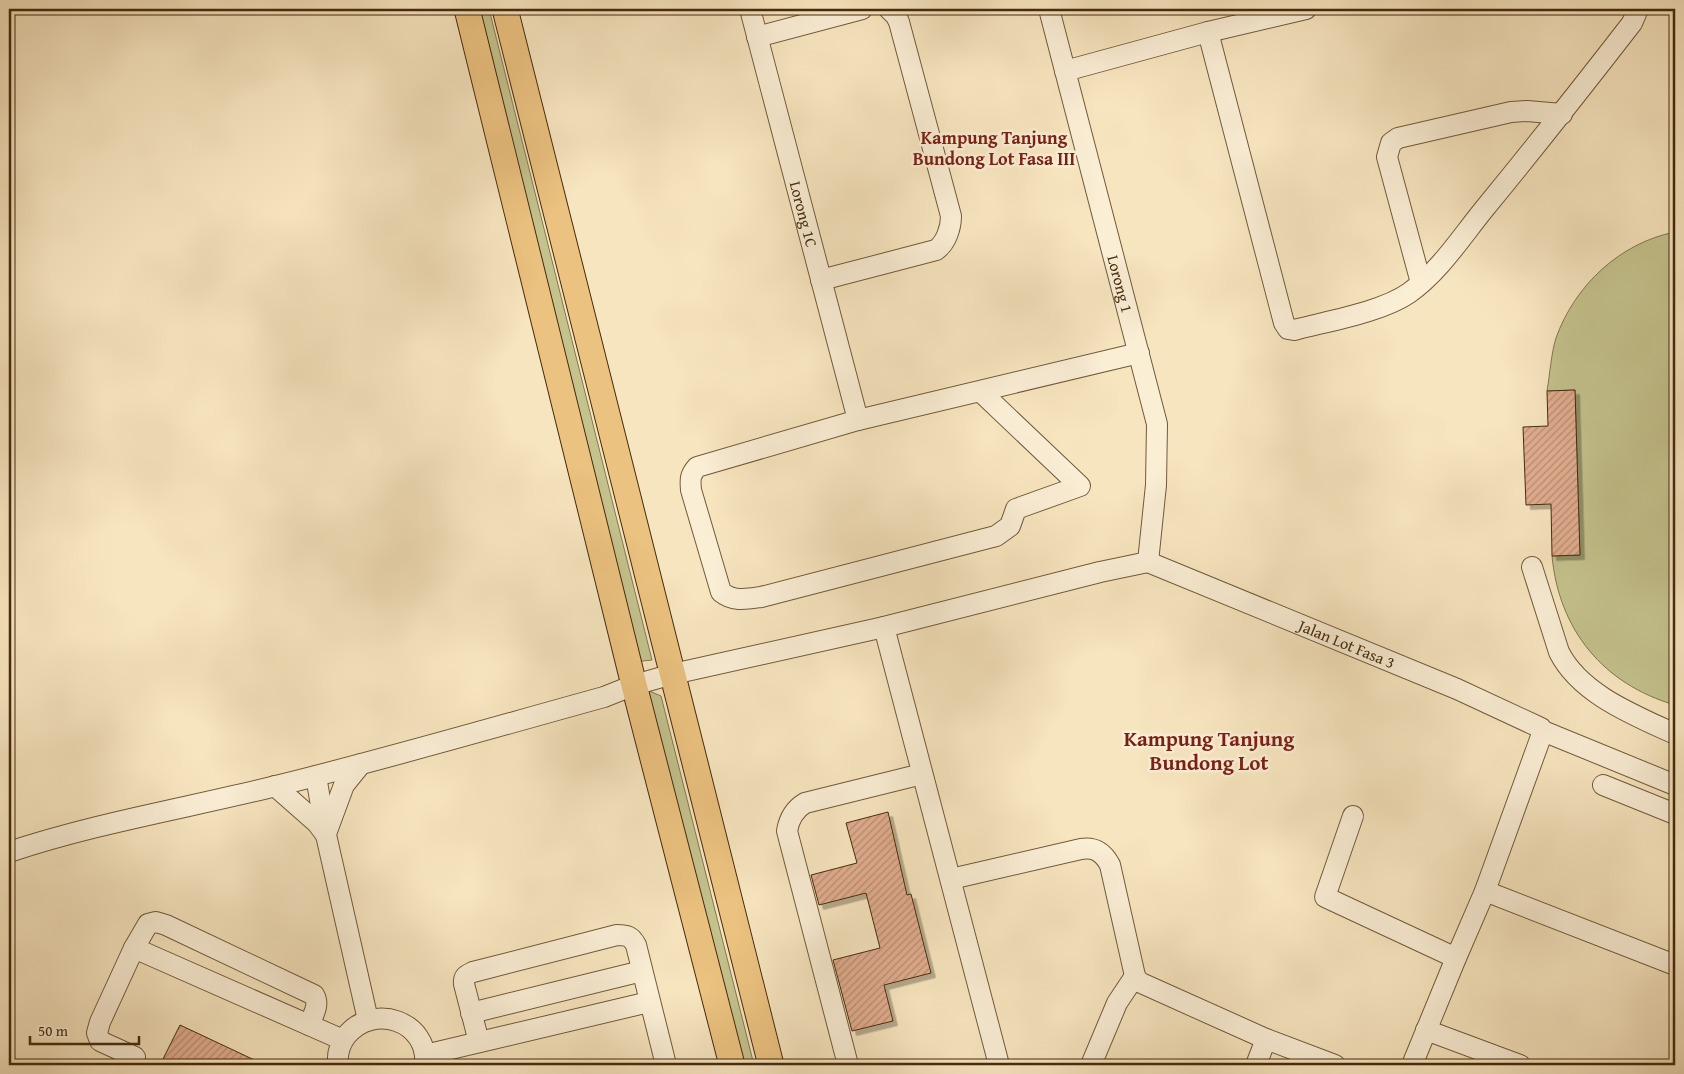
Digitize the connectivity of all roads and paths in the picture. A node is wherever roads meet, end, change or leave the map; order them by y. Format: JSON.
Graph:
{"nodes":[{"id":1,"x":467,"y":9,"type":"edge"},
{"id":2,"x":505,"y":9,"type":"edge"},
{"id":3,"x":750,"y":9,"type":"edge"},
{"id":4,"x":862,"y":9,"type":"edge"},
{"id":5,"x":889,"y":9,"type":"edge"},
{"id":6,"x":1049,"y":9,"type":"edge"},
{"id":7,"x":1306,"y":9,"type":"edge"},
{"id":8,"x":1638,"y":9,"type":"edge"},
{"id":9,"x":1208,"y":32,"type":"junction"},
{"id":10,"x":757,"y":36,"type":"junction"},
{"id":11,"x":1066,"y":72,"type":"junction"},
{"id":12,"x":1562,"y":114,"type":"junction"},
{"id":13,"x":821,"y":280,"type":"junction"},
{"id":14,"x":1421,"y":283,"type":"junction"},
{"id":15,"x":1139,"y":353,"type":"junction"},
{"id":16,"x":981,"y":392,"type":"junction"},
{"id":17,"x":858,"y":420,"type":"junction"},
{"id":18,"x":1148,"y":562,"type":"junction"},
{"id":19,"x":1532,"y":567,"type":"dead end"},
{"id":20,"x":884,"y":627,"type":"junction"},
{"id":21,"x":672,"y":674,"type":"junction"},
{"id":22,"x":634,"y":685,"type":"junction"},
{"id":23,"x":1544,"y":731,"type":"junction"},
{"id":24,"x":1675,"y":734,"type":"edge"},
{"id":25,"x":361,"y":764,"type":"junction"},
{"id":26,"x":922,"y":774,"type":"junction"},
{"id":27,"x":316,"y":776,"type":"junction"},
{"id":28,"x":1603,"y":785,"type":"dead end"},
{"id":29,"x":1675,"y":785,"type":"edge"},
{"id":30,"x":276,"y":786,"type":"junction"},
{"id":31,"x":1675,"y":814,"type":"edge"},
{"id":32,"x":1353,"y":816,"type":"dead end"},
{"id":33,"x":326,"y":835,"type":"junction"},
{"id":34,"x":9,"y":852,"type":"edge"},
{"id":35,"x":951,"y":879,"type":"junction"},
{"id":36,"x":1485,"y":891,"type":"junction"},
{"id":37,"x":134,"y":948,"type":"junction"},
{"id":38,"x":1456,"y":958,"type":"junction"},
{"id":39,"x":1675,"y":965,"type":"edge"},
{"id":40,"x":642,"y":971,"type":"junction"},
{"id":41,"x":1134,"y":976,"type":"junction"},
{"id":42,"x":649,"y":1002,"type":"junction"},
{"id":43,"x":472,"y":1013,"type":"junction"},
{"id":44,"x":368,"y":1020,"type":"junction"},
{"id":45,"x":309,"y":1025,"type":"junction"},
{"id":46,"x":1426,"y":1030,"type":"junction"},
{"id":47,"x":1266,"y":1039,"type":"junction"},
{"id":48,"x":343,"y":1040,"type":"junction"},
{"id":49,"x":479,"y":1042,"type":"junction"},
{"id":50,"x":135,"y":1057,"type":"dead end"},
{"id":51,"x":425,"y":1060,"type":"edge"},
{"id":52,"x":338,"y":1065,"type":"edge"},
{"id":53,"x":666,"y":1065,"type":"edge"},
{"id":54,"x":732,"y":1065,"type":"edge"},
{"id":55,"x":771,"y":1065,"type":"edge"},
{"id":56,"x":848,"y":1065,"type":"edge"},
{"id":57,"x":999,"y":1065,"type":"edge"},
{"id":58,"x":1091,"y":1065,"type":"edge"},
{"id":59,"x":1256,"y":1065,"type":"edge"},
{"id":60,"x":1335,"y":1065,"type":"edge"},
{"id":61,"x":1412,"y":1065,"type":"edge"},
{"id":62,"x":1520,"y":1065,"type":"edge"}],
"edges":[{"from":1,"to":22,"type":"main road"},
{"from":2,"to":21,"type":"main road"},
{"from":3,"to":10,"type":"street","name":"Lorong 1C"},
{"from":4,"to":10,"type":"street"},
{"from":5,"to":13,"type":"street"},
{"from":6,"to":11,"type":"street","name":"Lorong 1"},
{"from":7,"to":9,"type":"street"},
{"from":8,"to":12,"type":"street"},
{"from":9,"to":11,"type":"street"},
{"from":9,"to":14,"type":"street"},
{"from":10,"to":13,"type":"street","name":"Lorong 1C"},
{"from":11,"to":15,"type":"street","name":"Lorong 1"},
{"from":12,"to":14,"type":"street"},
{"from":12,"to":14,"type":"street"},
{"from":13,"to":17,"type":"street","name":"Lorong 1C"},
{"from":15,"to":16,"type":"street"},
{"from":15,"to":18,"type":"street","name":"Lorong 1"},
{"from":16,"to":17,"type":"street"},
{"from":16,"to":17,"type":"street"},
{"from":18,"to":20,"type":"street"},
{"from":18,"to":23,"type":"street","name":"Jalan Lot Fasa 3"},
{"from":19,"to":24,"type":"street"},
{"from":20,"to":21,"type":"street"},
{"from":20,"to":26,"type":"street"},
{"from":21,"to":22,"type":"street"},
{"from":21,"to":55,"type":"main road"},
{"from":22,"to":25,"type":"street"},
{"from":22,"to":54,"type":"main road"},
{"from":23,"to":29,"type":"street","name":"Jalan Lot Fasa 3"},
{"from":23,"to":36,"type":"street"},
{"from":25,"to":27,"type":"street"},
{"from":25,"to":33,"type":"street"},
{"from":26,"to":35,"type":"street"},
{"from":26,"to":56,"type":"street"},
{"from":27,"to":30,"type":"street"},
{"from":27,"to":33,"type":"street"},
{"from":28,"to":31,"type":"street"},
{"from":30,"to":33,"type":"street"},
{"from":30,"to":34,"type":"street"},
{"from":32,"to":38,"type":"street"},
{"from":33,"to":44,"type":"street"},
{"from":35,"to":41,"type":"street"},
{"from":35,"to":57,"type":"street"},
{"from":36,"to":38,"type":"street"},
{"from":36,"to":39,"type":"street"},
{"from":37,"to":45,"type":"street"},
{"from":37,"to":45,"type":"street"},
{"from":37,"to":50,"type":"street"},
{"from":38,"to":46,"type":"street"},
{"from":40,"to":42,"type":"street"},
{"from":40,"to":43,"type":"street"},
{"from":40,"to":43,"type":"street"},
{"from":41,"to":47,"type":"street"},
{"from":41,"to":58,"type":"street"},
{"from":42,"to":49,"type":"street"},
{"from":42,"to":53,"type":"street"},
{"from":43,"to":49,"type":"street"},
{"from":44,"to":48,"type":"street"},
{"from":44,"to":51,"type":"street"},
{"from":45,"to":48,"type":"street"},
{"from":46,"to":61,"type":"street"},
{"from":46,"to":62,"type":"street"},
{"from":47,"to":59,"type":"street"},
{"from":47,"to":60,"type":"street"},
{"from":48,"to":52,"type":"street"},
{"from":49,"to":51,"type":"street"}]}
